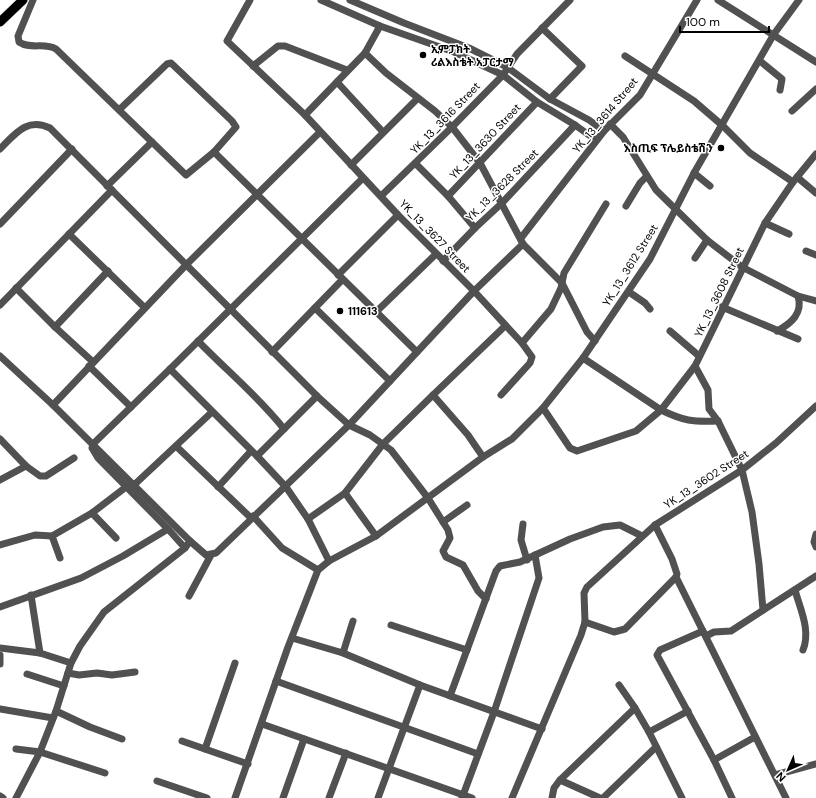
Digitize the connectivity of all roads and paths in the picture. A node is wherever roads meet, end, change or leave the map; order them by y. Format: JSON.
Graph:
{"nodes":[{"id":1,"x":23,"y":0,"type":"edge"},
{"id":2,"x":33,"y":0,"type":"edge"},
{"id":3,"x":250,"y":0,"type":"edge"},
{"id":4,"x":321,"y":0,"type":"edge"},
{"id":5,"x":350,"y":0,"type":"edge"},
{"id":6,"x":570,"y":0,"type":"edge"},
{"id":7,"x":696,"y":0,"type":"edge"},
{"id":8,"x":718,"y":0,"type":"edge"},
{"id":9,"x":799,"y":0,"type":"edge"},
{"id":10,"x":0,"y":22,"type":"edge"},
{"id":11,"x":380,"y":26,"type":"junction"},
{"id":12,"x":542,"y":28,"type":"junction"},
{"id":13,"x":774,"y":34,"type":"junction"},
{"id":14,"x":365,"y":52,"type":"junction"},
{"id":15,"x":625,"y":56,"type":"dead end"},
{"id":16,"x":760,"y":60,"type":"junction"},
{"id":17,"x":816,"y":62,"type":"edge"},
{"id":18,"x":253,"y":66,"type":"junction"},
{"id":19,"x":507,"y":67,"type":"junction"},
{"id":20,"x":347,"y":70,"type":"junction"},
{"id":21,"x":502,"y":75,"type":"junction"},
{"id":22,"x":653,"y":75,"type":"junction"},
{"id":23,"x":337,"y":82,"type":"junction"},
{"id":24,"x":816,"y":89,"type":"edge"},
{"id":25,"x":780,"y":90,"type":"dead end"},
{"id":26,"x":417,"y":99,"type":"junction"},
{"id":27,"x":550,"y":99,"type":"junction"},
{"id":28,"x":537,"y":102,"type":"junction"},
{"id":29,"x":120,"y":109,"type":"junction"},
{"id":30,"x":792,"y":111,"type":"dead end"},
{"id":31,"x":305,"y":115,"type":"junction"},
{"id":32,"x":610,"y":124,"type":"junction"},
{"id":33,"x":575,"y":125,"type":"junction"},
{"id":34,"x":723,"y":126,"type":"junction"},
{"id":35,"x":452,"y":127,"type":"junction"},
{"id":36,"x":604,"y":131,"type":"junction"},
{"id":37,"x":320,"y":132,"type":"junction"},
{"id":38,"x":384,"y":132,"type":"junction"},
{"id":39,"x":596,"y":140,"type":"junction"},
{"id":40,"x":152,"y":142,"type":"junction"},
{"id":41,"x":0,"y":149,"type":"edge"},
{"id":42,"x":72,"y":149,"type":"junction"},
{"id":43,"x":214,"y":152,"type":"junction"},
{"id":44,"x":816,"y":154,"type":"edge"},
{"id":45,"x":480,"y":163,"type":"junction"},
{"id":46,"x":416,"y":164,"type":"junction"},
{"id":47,"x":351,"y":165,"type":"junction"},
{"id":48,"x":694,"y":173,"type":"junction"},
{"id":49,"x":646,"y":177,"type":"junction"},
{"id":50,"x":363,"y":178,"type":"junction"},
{"id":51,"x":795,"y":180,"type":"junction"},
{"id":52,"x":710,"y":186,"type":"dead end"},
{"id":53,"x":109,"y":188,"type":"junction"},
{"id":54,"x":256,"y":194,"type":"junction"},
{"id":55,"x":816,"y":194,"type":"edge"},
{"id":56,"x":381,"y":196,"type":"junction"},
{"id":57,"x":448,"y":196,"type":"junction"},
{"id":58,"x":502,"y":203,"type":"junction"},
{"id":59,"x":606,"y":204,"type":"dead end"},
{"id":60,"x":626,"y":206,"type":"dead end"},
{"id":61,"x":674,"y":210,"type":"junction"},
{"id":62,"x":398,"y":215,"type":"junction"},
{"id":63,"x":766,"y":223,"type":"junction"},
{"id":64,"x":0,"y":224,"type":"edge"},
{"id":65,"x":475,"y":228,"type":"junction"},
{"id":66,"x":69,"y":234,"type":"junction"},
{"id":67,"x":789,"y":234,"type":"dead end"},
{"id":68,"x":302,"y":239,"type":"junction"},
{"id":69,"x":707,"y":240,"type":"junction"},
{"id":70,"x":522,"y":241,"type":"junction"},
{"id":71,"x":806,"y":251,"type":"dead end"},
{"id":72,"x":436,"y":254,"type":"junction"},
{"id":73,"x":816,"y":255,"type":"edge"},
{"id":74,"x":695,"y":258,"type":"dead end"},
{"id":75,"x":443,"y":261,"type":"junction"},
{"id":76,"x":186,"y":265,"type":"junction"},
{"id":77,"x":742,"y":267,"type":"junction"},
{"id":78,"x":108,"y":271,"type":"junction"},
{"id":79,"x":340,"y":277,"type":"junction"},
{"id":80,"x":562,"y":283,"type":"junction"},
{"id":81,"x":16,"y":288,"type":"junction"},
{"id":82,"x":474,"y":291,"type":"junction"},
{"id":83,"x":629,"y":292,"type":"junction"},
{"id":84,"x":798,"y":296,"type":"junction"},
{"id":85,"x":816,"y":302,"type":"edge"},
{"id":86,"x":0,"y":305,"type":"edge"},
{"id":87,"x":144,"y":307,"type":"junction"},
{"id":88,"x":722,"y":307,"type":"junction"},
{"id":89,"x":315,"y":308,"type":"junction"},
{"id":90,"x":230,"y":309,"type":"junction"},
{"id":91,"x":650,"y":309,"type":"dead end"},
{"id":92,"x":377,"y":311,"type":"junction"},
{"id":93,"x":505,"y":326,"type":"junction"},
{"id":94,"x":55,"y":327,"type":"junction"},
{"id":95,"x":670,"y":331,"type":"dead end"},
{"id":96,"x":777,"y":331,"type":"junction"},
{"id":97,"x":798,"y":339,"type":"dead end"},
{"id":98,"x":198,"y":340,"type":"junction"},
{"id":99,"x":595,"y":340,"type":"junction"},
{"id":100,"x":522,"y":343,"type":"junction"},
{"id":101,"x":272,"y":352,"type":"junction"},
{"id":102,"x":417,"y":352,"type":"junction"},
{"id":103,"x":0,"y":356,"type":"edge"},
{"id":104,"x":700,"y":356,"type":"junction"},
{"id":105,"x":583,"y":358,"type":"junction"},
{"id":106,"x":91,"y":364,"type":"junction"},
{"id":107,"x":695,"y":366,"type":"junction"},
{"id":108,"x":170,"y":369,"type":"junction"},
{"id":109,"x":390,"y":381,"type":"junction"},
{"id":110,"x":433,"y":395,"type":"junction"},
{"id":111,"x":501,"y":395,"type":"dead end"},
{"id":112,"x":317,"y":396,"type":"junction"},
{"id":113,"x":53,"y":405,"type":"junction"},
{"id":114,"x":816,"y":406,"type":"edge"},
{"id":115,"x":131,"y":407,"type":"junction"},
{"id":116,"x":543,"y":408,"type":"junction"},
{"id":117,"x":661,"y":410,"type":"junction"},
{"id":118,"x":212,"y":412,"type":"junction"},
{"id":119,"x":718,"y":421,"type":"junction"},
{"id":120,"x":349,"y":425,"type":"junction"},
{"id":121,"x":284,"y":429,"type":"junction"},
{"id":122,"x":0,"y":439,"type":"edge"},
{"id":123,"x":93,"y":444,"type":"junction"},
{"id":124,"x":383,"y":444,"type":"junction"},
{"id":125,"x":176,"y":447,"type":"junction"},
{"id":126,"x":251,"y":451,"type":"junction"},
{"id":127,"x":258,"y":456,"type":"junction"},
{"id":128,"x":483,"y":457,"type":"junction"},
{"id":129,"x":74,"y":458,"type":"dead end"},
{"id":130,"x":26,"y":466,"type":"junction"},
{"id":131,"x":742,"y":470,"type":"junction"},
{"id":132,"x":0,"y":480,"type":"edge"},
{"id":133,"x":130,"y":486,"type":"junction"},
{"id":134,"x":218,"y":487,"type":"junction"},
{"id":135,"x":286,"y":487,"type":"junction"},
{"id":136,"x":345,"y":493,"type":"junction"},
{"id":137,"x":428,"y":498,"type":"junction"},
{"id":138,"x":466,"y":505,"type":"dead end"},
{"id":139,"x":92,"y":512,"type":"junction"},
{"id":140,"x":252,"y":517,"type":"junction"},
{"id":141,"x":308,"y":519,"type":"junction"},
{"id":142,"x":443,"y":522,"type":"junction"},
{"id":143,"x":522,"y":524,"type":"dead end"},
{"id":144,"x":655,"y":525,"type":"junction"},
{"id":145,"x":168,"y":529,"type":"junction"},
{"id":146,"x":816,"y":534,"type":"edge"},
{"id":147,"x":52,"y":536,"type":"junction"},
{"id":148,"x":376,"y":536,"type":"junction"},
{"id":149,"x":642,"y":536,"type":"junction"},
{"id":150,"x":116,"y":538,"type":"dead end"},
{"id":151,"x":190,"y":541,"type":"junction"},
{"id":152,"x":0,"y":545,"type":"edge"},
{"id":153,"x":816,"y":547,"type":"edge"},
{"id":154,"x":185,"y":548,"type":"junction"},
{"id":155,"x":535,"y":554,"type":"junction"},
{"id":156,"x":211,"y":555,"type":"junction"},
{"id":157,"x":60,"y":558,"type":"dead end"},
{"id":158,"x":526,"y":560,"type":"junction"},
{"id":159,"x":329,"y":561,"type":"junction"},
{"id":160,"x":318,"y":570,"type":"junction"},
{"id":161,"x":816,"y":576,"type":"edge"},
{"id":162,"x":676,"y":577,"type":"junction"},
{"id":163,"x":795,"y":590,"type":"junction"},
{"id":164,"x":31,"y":595,"type":"junction"},
{"id":165,"x":189,"y":596,"type":"dead end"},
{"id":166,"x":486,"y":599,"type":"junction"},
{"id":167,"x":0,"y":607,"type":"edge"},
{"id":168,"x":763,"y":610,"type":"junction"},
{"id":169,"x":353,"y":621,"type":"dead end"},
{"id":170,"x":585,"y":622,"type":"junction"},
{"id":171,"x":391,"y":625,"type":"dead end"},
{"id":172,"x":704,"y":633,"type":"junction"},
{"id":173,"x":292,"y":638,"type":"junction"},
{"id":174,"x":0,"y":648,"type":"edge"},
{"id":175,"x":467,"y":650,"type":"junction"},
{"id":176,"x":803,"y":650,"type":"dead end"},
{"id":177,"x":343,"y":653,"type":"junction"},
{"id":178,"x":40,"y":654,"type":"junction"},
{"id":179,"x":0,"y":655,"type":"edge"},
{"id":180,"x":71,"y":663,"type":"junction"},
{"id":181,"x":235,"y":663,"type":"dead end"},
{"id":182,"x":0,"y":664,"type":"edge"},
{"id":183,"x":135,"y":672,"type":"dead end"},
{"id":184,"x":68,"y":673,"type":"junction"},
{"id":185,"x":27,"y":674,"type":"dead end"},
{"id":186,"x":276,"y":681,"type":"junction"},
{"id":187,"x":420,"y":685,"type":"junction"},
{"id":188,"x":619,"y":685,"type":"dead end"},
{"id":189,"x":64,"y":686,"type":"junction"},
{"id":190,"x":450,"y":696,"type":"junction"},
{"id":191,"x":635,"y":708,"type":"junction"},
{"id":192,"x":0,"y":709,"type":"edge"},
{"id":193,"x":56,"y":710,"type":"junction"},
{"id":194,"x":688,"y":711,"type":"junction"},
{"id":195,"x":494,"y":712,"type":"junction"},
{"id":196,"x":53,"y":718,"type":"junction"},
{"id":197,"x":262,"y":724,"type":"junction"},
{"id":198,"x":405,"y":727,"type":"junction"},
{"id":199,"x":542,"y":729,"type":"junction"},
{"id":200,"x":649,"y":732,"type":"junction"},
{"id":201,"x":754,"y":737,"type":"junction"},
{"id":202,"x":122,"y":739,"type":"dead end"},
{"id":203,"x":304,"y":739,"type":"junction"},
{"id":204,"x":182,"y":741,"type":"dead end"},
{"id":205,"x":656,"y":747,"type":"junction"},
{"id":206,"x":16,"y":749,"type":"dead end"},
{"id":207,"x":205,"y":749,"type":"junction"},
{"id":208,"x":40,"y":752,"type":"junction"},
{"id":209,"x":346,"y":753,"type":"junction"},
{"id":210,"x":478,"y":754,"type":"junction"},
{"id":211,"x":714,"y":760,"type":"junction"},
{"id":212,"x":248,"y":764,"type":"junction"},
{"id":213,"x":816,"y":764,"type":"edge"},
{"id":214,"x":389,"y":769,"type":"junction"},
{"id":215,"x":105,"y":773,"type":"dead end"},
{"id":216,"x":775,"y":775,"type":"junction"},
{"id":217,"x":560,"y":780,"type":"junction"},
{"id":218,"x":157,"y":781,"type":"dead end"},
{"id":219,"x":0,"y":796,"type":"edge"},
{"id":220,"x":463,"y":796,"type":"edge"},
{"id":221,"x":3,"y":798,"type":"edge"},
{"id":222,"x":16,"y":798,"type":"edge"},
{"id":223,"x":207,"y":798,"type":"edge"},
{"id":224,"x":235,"y":798,"type":"edge"},
{"id":225,"x":283,"y":798,"type":"edge"},
{"id":226,"x":329,"y":798,"type":"edge"},
{"id":227,"x":378,"y":798,"type":"edge"},
{"id":228,"x":472,"y":798,"type":"edge"},
{"id":229,"x":512,"y":798,"type":"edge"},
{"id":230,"x":552,"y":798,"type":"edge"},
{"id":231,"x":600,"y":798,"type":"edge"},
{"id":232,"x":603,"y":798,"type":"edge"},
{"id":233,"x":682,"y":798,"type":"edge"},
{"id":234,"x":732,"y":798,"type":"edge"},
{"id":235,"x":786,"y":798,"type":"edge"}],
"edges":[{"from":1,"to":10,"type":"main road"},
{"from":2,"to":29,"type":"street"},
{"from":3,"to":18,"type":"street","name":"YK_13_3627 Street"},
{"from":4,"to":11,"type":"street"},
{"from":5,"to":19,"type":"street"},
{"from":6,"to":12,"type":"street","name":"YK_13_3616 Street"},
{"from":7,"to":22,"type":"street","name":"YK_13_3614 Street"},
{"from":8,"to":13,"type":"street"},
{"from":9,"to":13,"type":"street","name":"YK_13_3612 Street"},
{"from":11,"to":14,"type":"street"},
{"from":11,"to":21,"type":"street"},
{"from":12,"to":19,"type":"street","name":"YK_13_3616 Street"},
{"from":12,"to":27,"type":"street"},
{"from":13,"to":16,"type":"street","name":"YK_13_3612 Street"},
{"from":13,"to":17,"type":"street"},
{"from":14,"to":20,"type":"street"},
{"from":14,"to":26,"type":"street"},
{"from":15,"to":22,"type":"street"},
{"from":16,"to":25,"type":"street"},
{"from":16,"to":34,"type":"street","name":"YK_13_3612 Street"},
{"from":18,"to":20,"type":"street"},
{"from":18,"to":31,"type":"street","name":"YK_13_3627 Street"},
{"from":19,"to":21,"type":"street","name":"YK_13_3616 Street"},
{"from":19,"to":27,"type":"street"},
{"from":20,"to":23,"type":"street"},
{"from":21,"to":28,"type":"street"},
{"from":21,"to":35,"type":"street","name":"YK_13_3616 Street"},
{"from":22,"to":32,"type":"street","name":"YK_13_3614 Street"},
{"from":22,"to":34,"type":"street"},
{"from":23,"to":31,"type":"street"},
{"from":23,"to":38,"type":"street"},
{"from":24,"to":30,"type":"street"},
{"from":26,"to":35,"type":"street"},
{"from":26,"to":38,"type":"street"},
{"from":27,"to":36,"type":"street"},
{"from":28,"to":33,"type":"street"},
{"from":28,"to":45,"type":"street","name":"YK_13_3630 Street"},
{"from":29,"to":40,"type":"street"},
{"from":29,"to":43,"type":"street"},
{"from":31,"to":37,"type":"street","name":"YK_13_3627 Street"},
{"from":32,"to":36,"type":"street","name":"YK_13_3614 Street"},
{"from":32,"to":49,"type":"street"},
{"from":33,"to":39,"type":"street"},
{"from":33,"to":58,"type":"street","name":"YK_13_3628 Street"},
{"from":34,"to":48,"type":"street","name":"YK_13_3612 Street"},
{"from":34,"to":51,"type":"street"},
{"from":35,"to":45,"type":"street"},
{"from":35,"to":46,"type":"street","name":"YK_13_3616 Street"},
{"from":36,"to":39,"type":"street","name":"YK_13_3614 Street"},
{"from":37,"to":47,"type":"street","name":"YK_13_3627 Street"},
{"from":37,"to":54,"type":"street"},
{"from":38,"to":47,"type":"street"},
{"from":39,"to":70,"type":"street","name":"YK_13_3614 Street"},
{"from":40,"to":43,"type":"street"},
{"from":40,"to":53,"type":"street"},
{"from":41,"to":42,"type":"street"},
{"from":42,"to":53,"type":"street"},
{"from":42,"to":64,"type":"street"},
{"from":43,"to":54,"type":"street"},
{"from":44,"to":51,"type":"street","name":"YK_13_3608 Street"},
{"from":45,"to":57,"type":"street","name":"YK_13_3630 Street"},
{"from":45,"to":58,"type":"street"},
{"from":46,"to":56,"type":"street","name":"YK_13_3616 Street"},
{"from":46,"to":57,"type":"street"},
{"from":47,"to":50,"type":"street","name":"YK_13_3627 Street"},
{"from":48,"to":52,"type":"street"},
{"from":48,"to":61,"type":"street","name":"YK_13_3612 Street"},
{"from":49,"to":60,"type":"street"},
{"from":49,"to":61,"type":"street"},
{"from":50,"to":56,"type":"street","name":"YK_13_3627 Street"},
{"from":50,"to":68,"type":"street"},
{"from":51,"to":55,"type":"street"},
{"from":51,"to":63,"type":"street","name":"YK_13_3608 Street"},
{"from":53,"to":66,"type":"street"},
{"from":53,"to":76,"type":"street"},
{"from":54,"to":68,"type":"street"},
{"from":54,"to":76,"type":"street"},
{"from":56,"to":62,"type":"street","name":"YK_13_3627 Street"},
{"from":57,"to":65,"type":"street"},
{"from":58,"to":65,"type":"street","name":"YK_13_3628 Street"},
{"from":58,"to":70,"type":"street"},
{"from":59,"to":80,"type":"street"},
{"from":61,"to":69,"type":"street"},
{"from":61,"to":83,"type":"street","name":"YK_13_3612 Street"},
{"from":62,"to":72,"type":"street","name":"YK_13_3627 Street"},
{"from":62,"to":79,"type":"street"},
{"from":63,"to":67,"type":"street"},
{"from":63,"to":77,"type":"street","name":"YK_13_3608 Street"},
{"from":65,"to":75,"type":"street","name":"YK_13_3628 Street"},
{"from":66,"to":78,"type":"street"},
{"from":66,"to":81,"type":"street"},
{"from":68,"to":79,"type":"street"},
{"from":68,"to":90,"type":"street"},
{"from":69,"to":74,"type":"street"},
{"from":69,"to":77,"type":"street"},
{"from":70,"to":80,"type":"street"},
{"from":70,"to":82,"type":"street","name":"YK_13_3614 Street"},
{"from":71,"to":73,"type":"street"},
{"from":72,"to":75,"type":"street","name":"YK_13_3627 Street"},
{"from":72,"to":92,"type":"street"},
{"from":75,"to":82,"type":"street","name":"YK_13_3627 Street"},
{"from":76,"to":87,"type":"street"},
{"from":76,"to":90,"type":"street"},
{"from":77,"to":84,"type":"street"},
{"from":77,"to":88,"type":"street","name":"YK_13_3608 Street"},
{"from":78,"to":87,"type":"street"},
{"from":78,"to":94,"type":"street"},
{"from":79,"to":89,"type":"street"},
{"from":79,"to":92,"type":"street"},
{"from":80,"to":99,"type":"street"},
{"from":80,"to":100,"type":"street"},
{"from":81,"to":86,"type":"street"},
{"from":81,"to":94,"type":"street"},
{"from":82,"to":93,"type":"street","name":"YK_13_3627 Street"},
{"from":82,"to":102,"type":"street","name":"YK_13_3614 Street"},
{"from":83,"to":91,"type":"street"},
{"from":83,"to":99,"type":"street","name":"YK_13_3612 Street"},
{"from":84,"to":85,"type":"street"},
{"from":84,"to":96,"type":"street"},
{"from":87,"to":106,"type":"street"},
{"from":88,"to":96,"type":"street"},
{"from":88,"to":104,"type":"street","name":"YK_13_3608 Street"},
{"from":89,"to":101,"type":"street"},
{"from":89,"to":109,"type":"street"},
{"from":90,"to":98,"type":"street"},
{"from":90,"to":101,"type":"street"},
{"from":92,"to":102,"type":"street"},
{"from":93,"to":100,"type":"street","name":"YK_13_3627 Street"},
{"from":93,"to":110,"type":"street"},
{"from":94,"to":106,"type":"street"},
{"from":95,"to":104,"type":"street"},
{"from":96,"to":97,"type":"street"},
{"from":98,"to":108,"type":"street"},
{"from":98,"to":121,"type":"street"},
{"from":99,"to":105,"type":"street","name":"YK_13_3612 Street"},
{"from":100,"to":111,"type":"street","name":"YK_13_3627 Street"},
{"from":101,"to":112,"type":"street"},
{"from":102,"to":109,"type":"street","name":"YK_13_3614 Street"},
{"from":103,"to":113,"type":"street"},
{"from":104,"to":107,"type":"street","name":"YK_13_3608 Street"},
{"from":105,"to":116,"type":"street","name":"YK_13_3612 Street"},
{"from":105,"to":117,"type":"street"},
{"from":106,"to":113,"type":"street"},
{"from":106,"to":115,"type":"street"},
{"from":107,"to":117,"type":"street","name":"YK_13_3608 Street"},
{"from":107,"to":119,"type":"street"},
{"from":108,"to":115,"type":"street"},
{"from":108,"to":118,"type":"street"},
{"from":109,"to":120,"type":"street","name":"YK_13_3614 Street"},
{"from":110,"to":124,"type":"street"},
{"from":110,"to":128,"type":"street"},
{"from":112,"to":120,"type":"street"},
{"from":112,"to":121,"type":"street"},
{"from":113,"to":123,"type":"street"},
{"from":114,"to":131,"type":"street","name":"YK_13_3602 Street"},
{"from":115,"to":123,"type":"street"},
{"from":116,"to":117,"type":"street","name":"YK_13_3608 Street"},
{"from":116,"to":128,"type":"street","name":"YK_13_3612 Street"},
{"from":117,"to":119,"type":"street"},
{"from":118,"to":125,"type":"street"},
{"from":118,"to":126,"type":"street"},
{"from":119,"to":131,"type":"street"},
{"from":120,"to":124,"type":"street"},
{"from":120,"to":135,"type":"street","name":"YK_13_3614 Street"},
{"from":121,"to":127,"type":"street"},
{"from":122,"to":130,"type":"street"},
{"from":123,"to":133,"type":"street"},
{"from":124,"to":136,"type":"street"},
{"from":124,"to":137,"type":"street"},
{"from":125,"to":133,"type":"street"},
{"from":125,"to":134,"type":"street"},
{"from":126,"to":127,"type":"street"},
{"from":126,"to":134,"type":"street"},
{"from":127,"to":135,"type":"street"},
{"from":128,"to":137,"type":"street","name":"YK_13_3612 Street"},
{"from":129,"to":130,"type":"street"},
{"from":130,"to":132,"type":"street"},
{"from":131,"to":144,"type":"street","name":"YK_13_3602 Street"},
{"from":131,"to":168,"type":"street"},
{"from":133,"to":139,"type":"street"},
{"from":133,"to":145,"type":"street"},
{"from":133,"to":151,"type":"street"},
{"from":134,"to":140,"type":"street"},
{"from":135,"to":140,"type":"street","name":"YK_13_3614 Street"},
{"from":135,"to":141,"type":"street"},
{"from":136,"to":141,"type":"street"},
{"from":136,"to":148,"type":"street"},
{"from":137,"to":142,"type":"street"},
{"from":137,"to":148,"type":"street","name":"YK_13_3612 Street"},
{"from":138,"to":142,"type":"street"},
{"from":139,"to":147,"type":"street"},
{"from":139,"to":150,"type":"street"},
{"from":140,"to":156,"type":"street","name":"YK_13_3614 Street"},
{"from":140,"to":160,"type":"street"},
{"from":141,"to":159,"type":"street"},
{"from":142,"to":166,"type":"street"},
{"from":143,"to":158,"type":"street"},
{"from":144,"to":149,"type":"street","name":"YK_13_3602 Street"},
{"from":144,"to":162,"type":"street"},
{"from":145,"to":154,"type":"street"},
{"from":145,"to":164,"type":"street"},
{"from":146,"to":153,"type":"street"},
{"from":147,"to":152,"type":"street"},
{"from":147,"to":157,"type":"street"},
{"from":148,"to":159,"type":"street","name":"YK_13_3612 Street"},
{"from":149,"to":155,"type":"street"},
{"from":149,"to":170,"type":"street","name":"YK_13_3602 Street"},
{"from":151,"to":154,"type":"street"},
{"from":151,"to":156,"type":"street"},
{"from":154,"to":180,"type":"street"},
{"from":155,"to":158,"type":"street"},
{"from":155,"to":195,"type":"street"},
{"from":156,"to":165,"type":"street"},
{"from":158,"to":166,"type":"street"},
{"from":159,"to":160,"type":"street","name":"YK_13_3612 Street"},
{"from":160,"to":173,"type":"street"},
{"from":161,"to":163,"type":"street"},
{"from":162,"to":170,"type":"street"},
{"from":162,"to":172,"type":"street"},
{"from":163,"to":168,"type":"street"},
{"from":163,"to":176,"type":"street"},
{"from":164,"to":167,"type":"street"},
{"from":164,"to":178,"type":"street"},
{"from":166,"to":175,"type":"street"},
{"from":168,"to":172,"type":"street"},
{"from":169,"to":177,"type":"street"},
{"from":170,"to":199,"type":"street","name":"YK_13_3602 Street"},
{"from":171,"to":175,"type":"street"},
{"from":172,"to":194,"type":"street"},
{"from":172,"to":201,"type":"street"},
{"from":173,"to":177,"type":"street"},
{"from":173,"to":186,"type":"street"},
{"from":174,"to":178,"type":"street"},
{"from":175,"to":190,"type":"street"},
{"from":177,"to":187,"type":"street"},
{"from":178,"to":180,"type":"street"},
{"from":179,"to":182,"type":"street"},
{"from":180,"to":184,"type":"street"},
{"from":181,"to":207,"type":"street"},
{"from":183,"to":184,"type":"street"},
{"from":184,"to":189,"type":"street"},
{"from":185,"to":189,"type":"street"},
{"from":186,"to":197,"type":"street"},
{"from":186,"to":198,"type":"street"},
{"from":187,"to":190,"type":"street"},
{"from":187,"to":198,"type":"street"},
{"from":188,"to":191,"type":"street"},
{"from":189,"to":193,"type":"street"},
{"from":190,"to":195,"type":"street"},
{"from":191,"to":200,"type":"street"},
{"from":191,"to":217,"type":"street"},
{"from":192,"to":196,"type":"street"},
{"from":193,"to":196,"type":"street"},
{"from":193,"to":202,"type":"street"},
{"from":194,"to":200,"type":"street"},
{"from":194,"to":211,"type":"street"},
{"from":195,"to":199,"type":"street"},
{"from":195,"to":210,"type":"street"},
{"from":196,"to":208,"type":"street"},
{"from":197,"to":203,"type":"street"},
{"from":197,"to":212,"type":"street"},
{"from":198,"to":210,"type":"street"},
{"from":198,"to":214,"type":"street"},
{"from":199,"to":229,"type":"street","name":"YK_13_3602 Street"},
{"from":200,"to":205,"type":"street"},
{"from":201,"to":211,"type":"street"},
{"from":201,"to":216,"type":"street"},
{"from":203,"to":209,"type":"street"},
{"from":203,"to":225,"type":"street"},
{"from":204,"to":207,"type":"street"},
{"from":205,"to":232,"type":"street"},
{"from":205,"to":233,"type":"street"},
{"from":206,"to":208,"type":"street"},
{"from":207,"to":212,"type":"street"},
{"from":208,"to":215,"type":"street"},
{"from":208,"to":222,"type":"street"},
{"from":209,"to":214,"type":"street"},
{"from":209,"to":226,"type":"street"},
{"from":210,"to":220,"type":"street"},
{"from":211,"to":234,"type":"street"},
{"from":212,"to":224,"type":"street"},
{"from":213,"to":216,"type":"street"},
{"from":214,"to":220,"type":"street"},
{"from":214,"to":227,"type":"street"},
{"from":216,"to":235,"type":"street"},
{"from":217,"to":230,"type":"street"},
{"from":217,"to":231,"type":"street"},
{"from":218,"to":223,"type":"street"},
{"from":219,"to":221,"type":"street"},
{"from":220,"to":228,"type":"street"}]}
